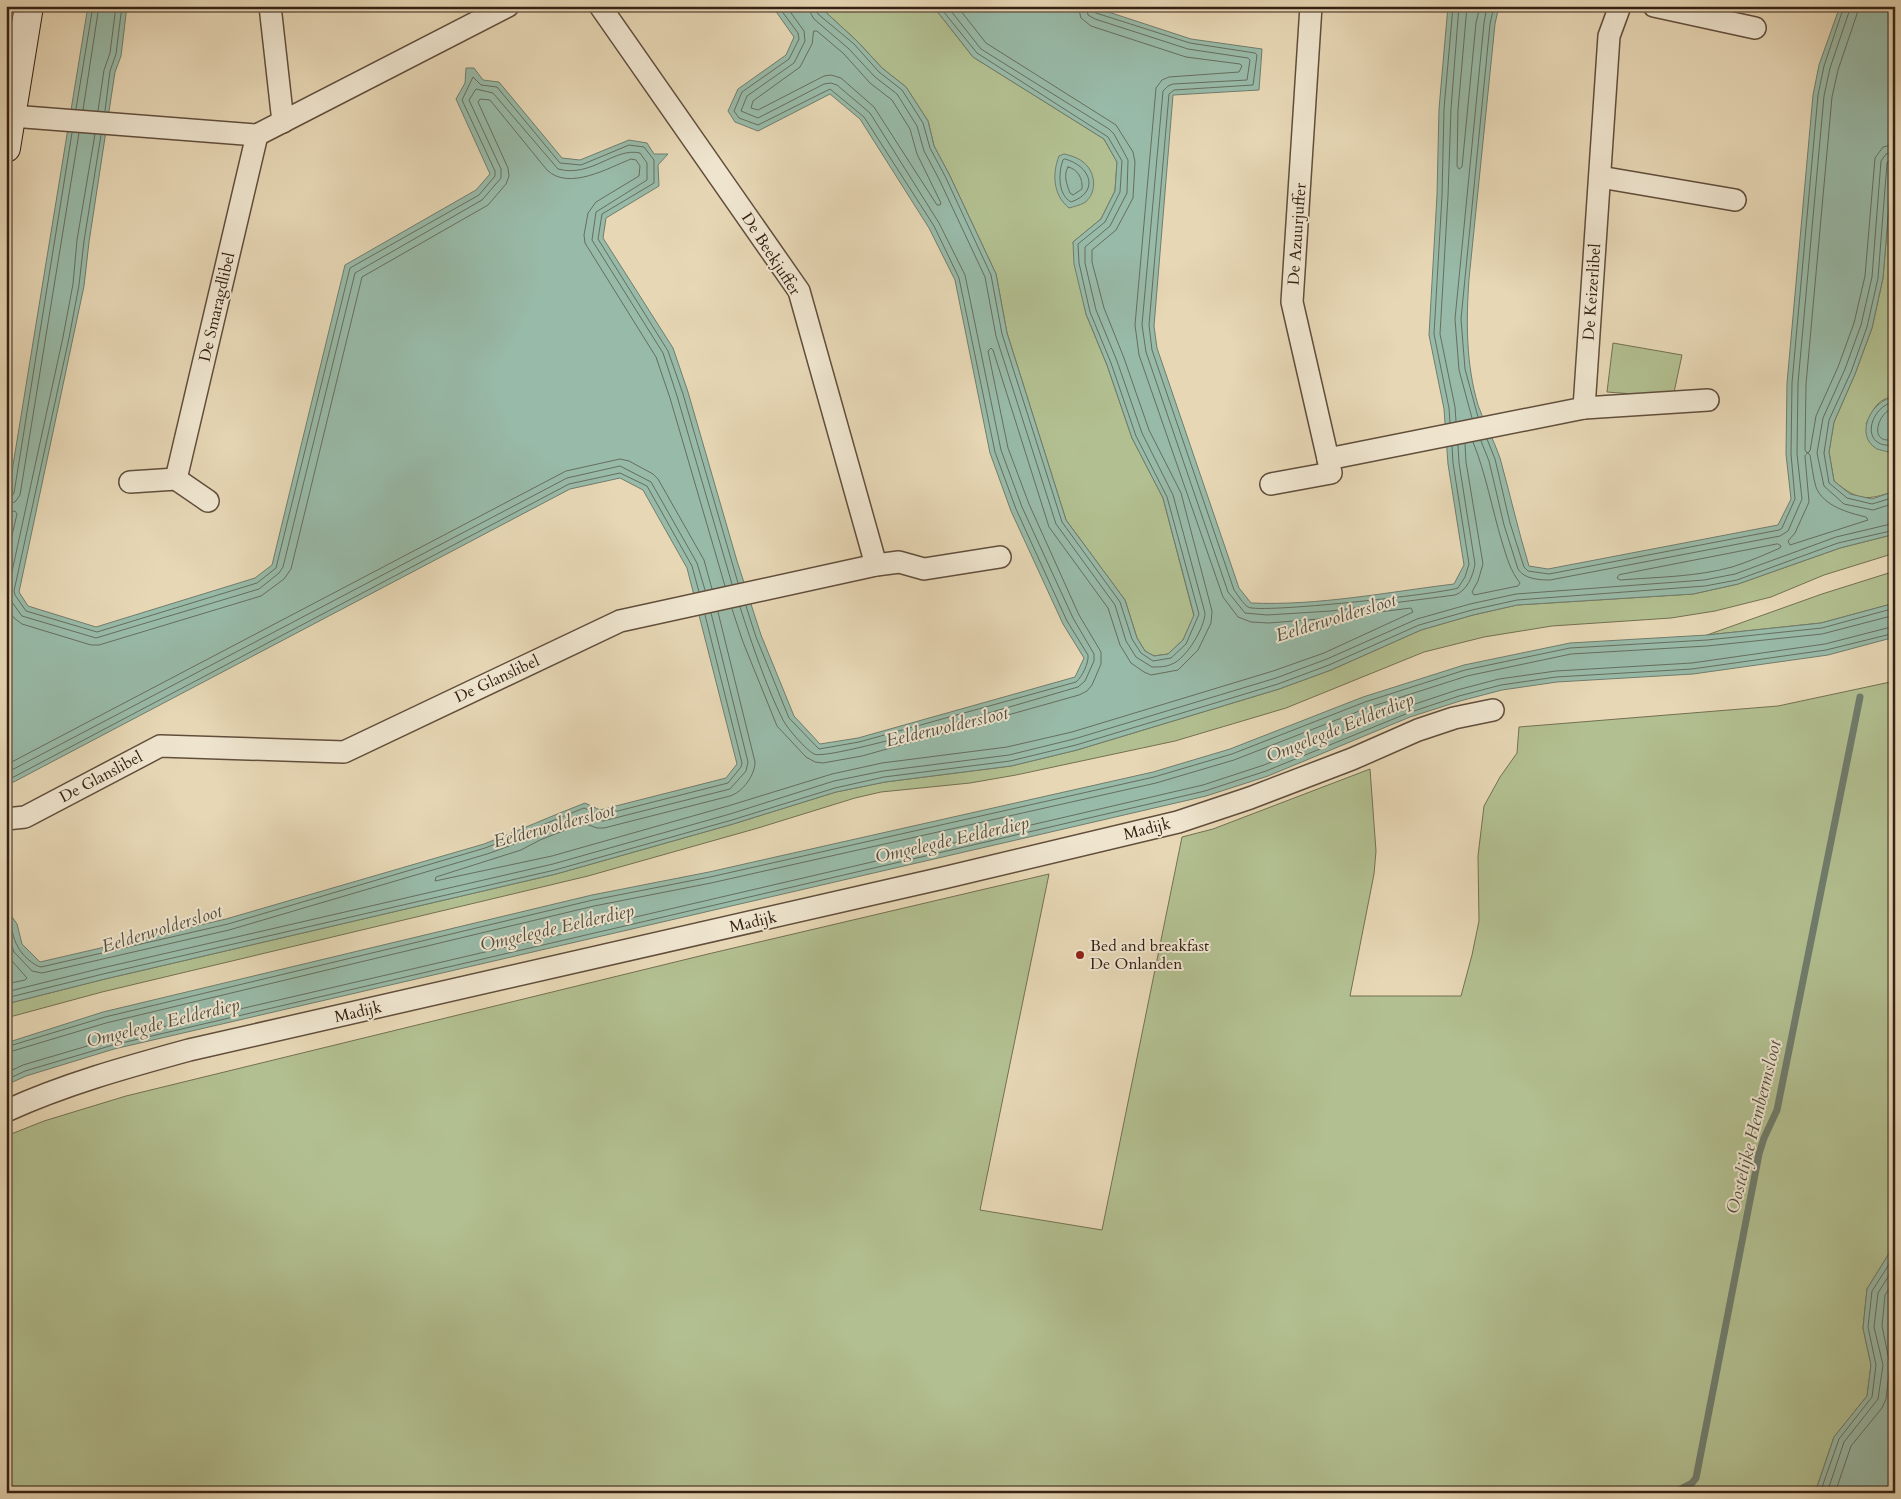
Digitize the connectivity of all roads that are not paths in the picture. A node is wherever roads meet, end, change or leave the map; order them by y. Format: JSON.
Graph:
{"nodes":[{"id":1,"x":29,"y":6,"type":"edge"},
{"id":2,"x":270,"y":6,"type":"edge"},
{"id":3,"x":508,"y":6,"type":"edge"},
{"id":4,"x":600,"y":6,"type":"edge"},
{"id":5,"x":1311,"y":6,"type":"edge"},
{"id":6,"x":1620,"y":6,"type":"edge"},
{"id":7,"x":1654,"y":6,"type":"edge"},
{"id":8,"x":1755,"y":28,"type":"dead end"},
{"id":9,"x":12,"y":116,"type":"junction"},
{"id":10,"x":283,"y":122,"type":"junction"},
{"id":11,"x":257,"y":135,"type":"junction"},
{"id":12,"x":6,"y":148,"type":"edge"},
{"id":13,"x":1600,"y":177,"type":"junction"},
{"id":14,"x":1735,"y":200,"type":"dead end"},
{"id":15,"x":1708,"y":400,"type":"dead end"},
{"id":16,"x":1584,"y":408,"type":"junction"},
{"id":17,"x":1328,"y":459,"type":"junction"},
{"id":18,"x":176,"y":479,"type":"junction"},
{"id":19,"x":130,"y":482,"type":"dead end"},
{"id":20,"x":1271,"y":484,"type":"dead end"},
{"id":21,"x":208,"y":501,"type":"dead end"},
{"id":22,"x":1000,"y":557,"type":"dead end"},
{"id":23,"x":876,"y":565,"type":"junction"},
{"id":24,"x":1493,"y":710,"type":"dead end"},
{"id":25,"x":7,"y":819,"type":"edge"},
{"id":26,"x":6,"y":1111,"type":"edge"}],
"edges":[{"from":1,"to":9,"type":"main road"},
{"from":2,"to":10,"type":"street"},
{"from":3,"to":10,"type":"street"},
{"from":4,"to":23,"type":"street","name":"De Beekjuffer"},
{"from":5,"to":17,"type":"street","name":"De Azuurjuffer"},
{"from":6,"to":13,"type":"street","name":"De Keizerlibel"},
{"from":7,"to":8,"type":"street"},
{"from":9,"to":11,"type":"street"},
{"from":9,"to":12,"type":"main road"},
{"from":10,"to":11,"type":"street"},
{"from":11,"to":18,"type":"street","name":"De Smaragdlibel"},
{"from":13,"to":14,"type":"street"},
{"from":13,"to":16,"type":"street","name":"De Keizerlibel"},
{"from":15,"to":16,"type":"street"},
{"from":16,"to":17,"type":"street"},
{"from":17,"to":20,"type":"street"},
{"from":18,"to":19,"type":"street"},
{"from":18,"to":21,"type":"street"},
{"from":22,"to":23,"type":"street","name":"De Glanslibel"},
{"from":23,"to":25,"type":"street","name":"De Glanslibel"},
{"from":24,"to":26,"type":"street","name":"Madijk"}]}
